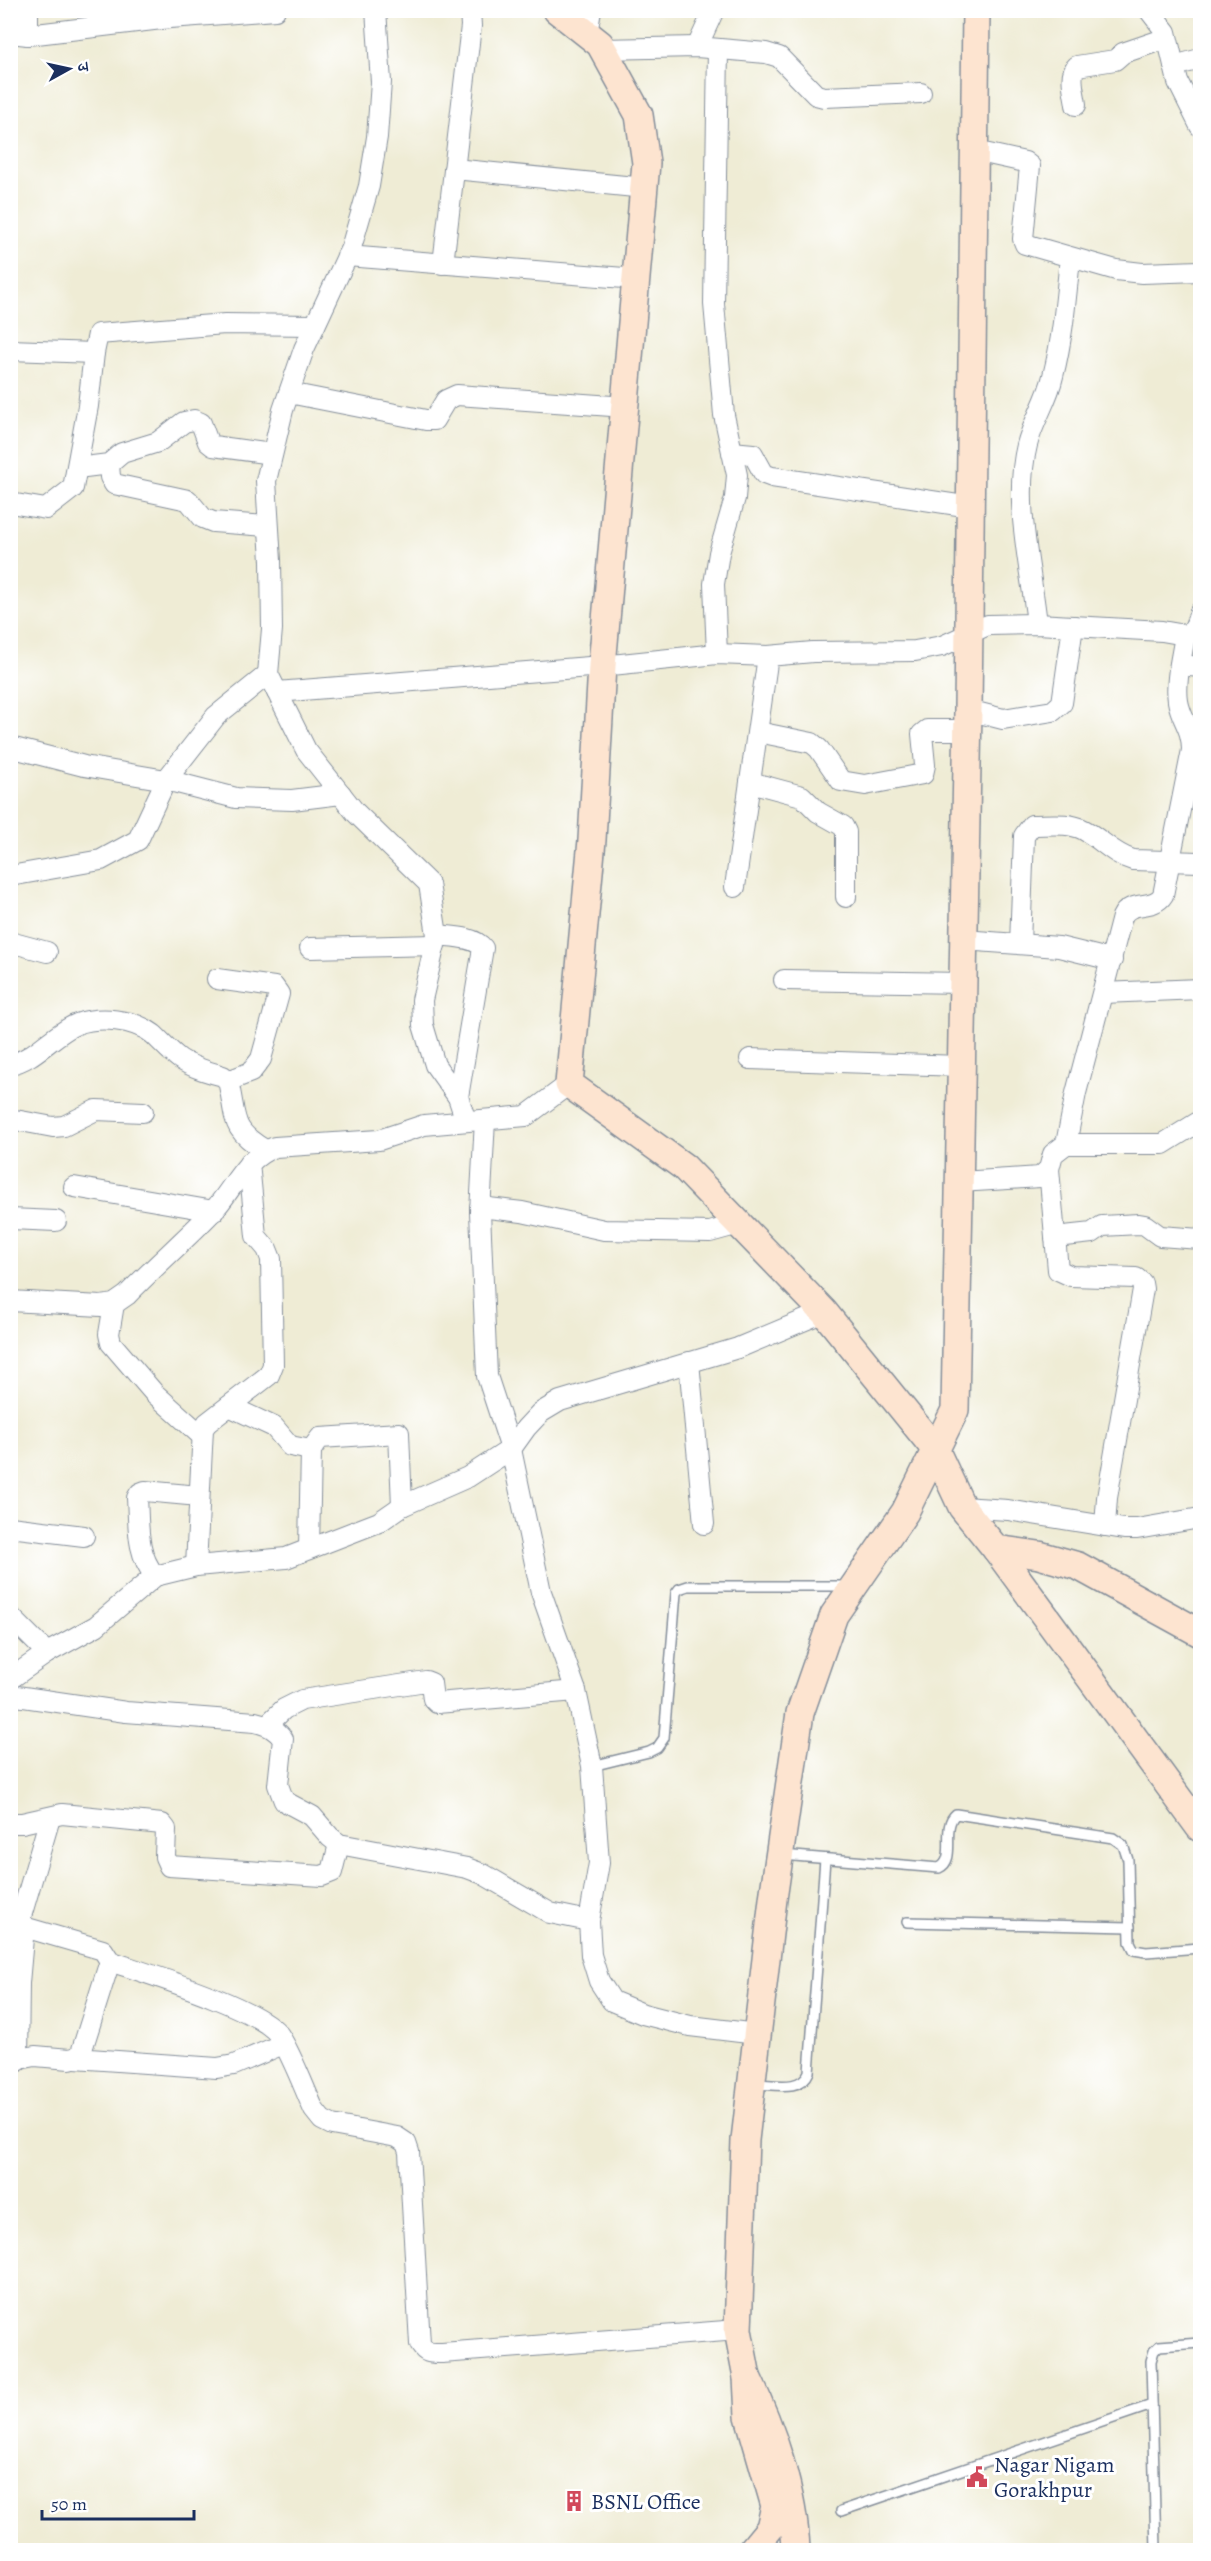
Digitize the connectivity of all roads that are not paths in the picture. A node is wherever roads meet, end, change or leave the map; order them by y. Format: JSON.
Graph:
{"nodes":[{"id":1,"x":28,"y":10,"type":"edge"},
{"id":2,"x":274,"y":10,"type":"edge"},
{"id":3,"x":376,"y":10,"type":"edge"},
{"id":4,"x":470,"y":10,"type":"edge"},
{"id":5,"x":557,"y":10,"type":"edge"},
{"id":6,"x":714,"y":10,"type":"edge"},
{"id":7,"x":976,"y":10,"type":"edge"},
{"id":8,"x":1149,"y":10,"type":"edge"},
{"id":9,"x":593,"y":31,"type":"edge"},
{"id":10,"x":19,"y":34,"type":"edge"},
{"id":11,"x":1167,"y":38,"type":"junction"},
{"id":12,"x":696,"y":47,"type":"junction"},
{"id":13,"x":718,"y":49,"type":"junction"},
{"id":14,"x":1200,"y":59,"type":"edge"},
{"id":15,"x":1174,"y":66,"type":"junction"},
{"id":16,"x":921,"y":93,"type":"dead end"},
{"id":17,"x":1076,"y":105,"type":"dead end"},
{"id":18,"x":1200,"y":126,"type":"edge"},
{"id":19,"x":975,"y":151,"type":"junction"},
{"id":20,"x":454,"y":169,"type":"junction"},
{"id":21,"x":645,"y":188,"type":"junction"},
{"id":22,"x":347,"y":256,"type":"junction"},
{"id":23,"x":1070,"y":258,"type":"junction"},
{"id":24,"x":443,"y":264,"type":"junction"},
{"id":25,"x":1200,"y":271,"type":"edge"},
{"id":26,"x":637,"y":279,"type":"junction"},
{"id":27,"x":315,"y":325,"type":"junction"},
{"id":28,"x":10,"y":350,"type":"edge"},
{"id":29,"x":93,"y":353,"type":"junction"},
{"id":30,"x":289,"y":393,"type":"junction"},
{"id":31,"x":626,"y":407,"type":"junction"},
{"id":32,"x":732,"y":452,"type":"junction"},
{"id":33,"x":272,"y":454,"type":"junction"},
{"id":34,"x":109,"y":464,"type":"junction"},
{"id":35,"x":76,"y":468,"type":"junction"},
{"id":36,"x":10,"y":503,"type":"edge"},
{"id":37,"x":971,"y":507,"type":"junction"},
{"id":38,"x":267,"y":526,"type":"junction"},
{"id":39,"x":1200,"y":612,"type":"edge"},
{"id":40,"x":1037,"y":624,"type":"junction"},
{"id":41,"x":1073,"y":626,"type":"junction"},
{"id":42,"x":969,"y":632,"type":"junction"},
{"id":43,"x":1185,"y":635,"type":"junction"},
{"id":44,"x":717,"y":654,"type":"junction"},
{"id":45,"x":768,"y":656,"type":"junction"},
{"id":46,"x":1180,"y":665,"type":"junction"},
{"id":47,"x":602,"y":666,"type":"junction"},
{"id":48,"x":1200,"y":667,"type":"edge"},
{"id":49,"x":272,"y":683,"type":"junction"},
{"id":50,"x":968,"y":720,"type":"junction"},
{"id":51,"x":758,"y":732,"type":"junction"},
{"id":52,"x":1196,"y":737,"type":"edge"},
{"id":53,"x":10,"y":747,"type":"edge"},
{"id":54,"x":166,"y":780,"type":"junction"},
{"id":55,"x":750,"y":782,"type":"junction"},
{"id":56,"x":341,"y":794,"type":"junction"},
{"id":57,"x":1170,"y":862,"type":"junction"},
{"id":58,"x":1200,"y":862,"type":"edge"},
{"id":59,"x":10,"y":876,"type":"edge"},
{"id":60,"x":735,"y":887,"type":"dead end"},
{"id":61,"x":846,"y":897,"type":"dead end"},
{"id":62,"x":436,"y":940,"type":"junction"},
{"id":63,"x":963,"y":940,"type":"junction"},
{"id":64,"x":10,"y":942,"type":"edge"},
{"id":65,"x":1020,"y":944,"type":"junction"},
{"id":66,"x":310,"y":948,"type":"dead end"},
{"id":67,"x":47,"y":952,"type":"dead end"},
{"id":68,"x":1112,"y":960,"type":"junction"},
{"id":69,"x":218,"y":979,"type":"dead end"},
{"id":70,"x":784,"y":980,"type":"dead end"},
{"id":71,"x":963,"y":982,"type":"junction"},
{"id":72,"x":1200,"y":989,"type":"edge"},
{"id":73,"x":1103,"y":993,"type":"junction"},
{"id":74,"x":750,"y":1059,"type":"dead end"},
{"id":75,"x":10,"y":1064,"type":"edge"},
{"id":76,"x":961,"y":1066,"type":"junction"},
{"id":77,"x":228,"y":1081,"type":"junction"},
{"id":78,"x":569,"y":1084,"type":"junction"},
{"id":79,"x":458,"y":1097,"type":"junction"},
{"id":80,"x":143,"y":1112,"type":"dead end"},
{"id":81,"x":10,"y":1119,"type":"edge"},
{"id":82,"x":475,"y":1120,"type":"junction"},
{"id":83,"x":1200,"y":1121,"type":"edge"},
{"id":84,"x":1066,"y":1144,"type":"junction"},
{"id":85,"x":265,"y":1150,"type":"junction"},
{"id":86,"x":249,"y":1163,"type":"junction"},
{"id":87,"x":1049,"y":1169,"type":"junction"},
{"id":88,"x":959,"y":1182,"type":"junction"},
{"id":89,"x":74,"y":1187,"type":"dead end"},
{"id":90,"x":480,"y":1207,"type":"junction"},
{"id":91,"x":214,"y":1211,"type":"junction"},
{"id":92,"x":10,"y":1219,"type":"edge"},
{"id":93,"x":56,"y":1221,"type":"dead end"},
{"id":94,"x":739,"y":1224,"type":"junction"},
{"id":95,"x":1055,"y":1237,"type":"junction"},
{"id":96,"x":1200,"y":1239,"type":"edge"},
{"id":97,"x":10,"y":1301,"type":"edge"},
{"id":98,"x":114,"y":1304,"type":"junction"},
{"id":99,"x":824,"y":1312,"type":"junction"},
{"id":100,"x":689,"y":1362,"type":"junction"},
{"id":101,"x":229,"y":1406,"type":"junction"},
{"id":102,"x":202,"y":1436,"type":"junction"},
{"id":103,"x":511,"y":1449,"type":"junction"},
{"id":104,"x":936,"y":1449,"type":"junction"},
{"id":105,"x":311,"y":1450,"type":"junction"},
{"id":106,"x":199,"y":1496,"type":"junction"},
{"id":107,"x":402,"y":1506,"type":"junction"},
{"id":108,"x":962,"y":1507,"type":"junction"},
{"id":109,"x":1200,"y":1518,"type":"edge"},
{"id":110,"x":704,"y":1524,"type":"dead end"},
{"id":111,"x":1105,"y":1526,"type":"junction"},
{"id":112,"x":10,"y":1527,"type":"edge"},
{"id":113,"x":84,"y":1536,"type":"dead end"},
{"id":114,"x":309,"y":1549,"type":"junction"},
{"id":115,"x":996,"y":1549,"type":"junction"},
{"id":116,"x":196,"y":1566,"type":"junction"},
{"id":117,"x":155,"y":1576,"type":"junction"},
{"id":118,"x":854,"y":1586,"type":"junction"},
{"id":119,"x":10,"y":1616,"type":"edge"},
{"id":120,"x":1200,"y":1633,"type":"edge"},
{"id":121,"x":47,"y":1653,"type":"junction"},
{"id":122,"x":10,"y":1679,"type":"edge"},
{"id":123,"x":576,"y":1691,"type":"junction"},
{"id":124,"x":10,"y":1695,"type":"edge"},
{"id":125,"x":267,"y":1725,"type":"junction"},
{"id":126,"x":592,"y":1766,"type":"junction"},
{"id":127,"x":50,"y":1818,"type":"junction"},
{"id":128,"x":10,"y":1823,"type":"edge"},
{"id":129,"x":1200,"y":1828,"type":"edge"},
{"id":130,"x":339,"y":1844,"type":"junction"},
{"id":131,"x":779,"y":1855,"type":"junction"},
{"id":132,"x":825,"y":1859,"type":"junction"},
{"id":133,"x":590,"y":1921,"type":"junction"},
{"id":134,"x":907,"y":1922,"type":"dead end"},
{"id":135,"x":1130,"y":1928,"type":"junction"},
{"id":136,"x":19,"y":1936,"type":"edge"},
{"id":137,"x":1200,"y":1948,"type":"edge"},
{"id":138,"x":110,"y":1961,"type":"junction"},
{"id":139,"x":14,"y":2003,"type":"edge"},
{"id":140,"x":757,"y":2034,"type":"junction"},
{"id":141,"x":283,"y":2044,"type":"junction"},
{"id":142,"x":75,"y":2058,"type":"junction"},
{"id":143,"x":14,"y":2061,"type":"edge"},
{"id":144,"x":752,"y":2084,"type":"junction"},
{"id":145,"x":738,"y":2330,"type":"junction"},
{"id":146,"x":1200,"y":2343,"type":"edge"},
{"id":147,"x":747,"y":2377,"type":"junction"},
{"id":148,"x":1152,"y":2405,"type":"junction"},
{"id":149,"x":841,"y":2511,"type":"dead end"},
{"id":150,"x":752,"y":2550,"type":"edge"},
{"id":151,"x":796,"y":2550,"type":"edge"},
{"id":152,"x":1156,"y":2550,"type":"edge"}],
"edges":[{"from":1,"to":10,"type":"street"},
{"from":2,"to":10,"type":"street"},
{"from":3,"to":22,"type":"street"},
{"from":4,"to":20,"type":"street"},
{"from":5,"to":9,"type":"main road"},
{"from":6,"to":12,"type":"street"},
{"from":7,"to":19,"type":"main road"},
{"from":8,"to":11,"type":"street"},
{"from":9,"to":12,"type":"street"},
{"from":9,"to":21,"type":"main road"},
{"from":11,"to":15,"type":"street"},
{"from":11,"to":17,"type":"street"},
{"from":12,"to":13,"type":"street"},
{"from":13,"to":16,"type":"street"},
{"from":13,"to":32,"type":"street"},
{"from":14,"to":15,"type":"street"},
{"from":15,"to":18,"type":"street"},
{"from":19,"to":23,"type":"street"},
{"from":19,"to":37,"type":"main road"},
{"from":20,"to":21,"type":"street"},
{"from":20,"to":24,"type":"street"},
{"from":21,"to":26,"type":"main road"},
{"from":22,"to":24,"type":"street"},
{"from":22,"to":27,"type":"street"},
{"from":23,"to":25,"type":"street"},
{"from":23,"to":40,"type":"street"},
{"from":24,"to":26,"type":"street"},
{"from":26,"to":31,"type":"main road"},
{"from":27,"to":29,"type":"street"},
{"from":27,"to":30,"type":"street"},
{"from":28,"to":29,"type":"street"},
{"from":29,"to":35,"type":"street"},
{"from":30,"to":31,"type":"street"},
{"from":30,"to":33,"type":"street"},
{"from":31,"to":47,"type":"main road"},
{"from":32,"to":37,"type":"street"},
{"from":32,"to":44,"type":"street"},
{"from":33,"to":34,"type":"street"},
{"from":33,"to":38,"type":"street"},
{"from":34,"to":35,"type":"street"},
{"from":34,"to":38,"type":"street"},
{"from":35,"to":36,"type":"street"},
{"from":37,"to":42,"type":"main road"},
{"from":38,"to":49,"type":"street"},
{"from":39,"to":43,"type":"street"},
{"from":40,"to":41,"type":"street"},
{"from":40,"to":42,"type":"street"},
{"from":41,"to":43,"type":"street"},
{"from":41,"to":50,"type":"street"},
{"from":42,"to":45,"type":"street"},
{"from":42,"to":50,"type":"main road"},
{"from":43,"to":46,"type":"street"},
{"from":44,"to":45,"type":"street"},
{"from":44,"to":47,"type":"street"},
{"from":45,"to":51,"type":"street"},
{"from":46,"to":48,"type":"street"},
{"from":46,"to":52,"type":"street"},
{"from":47,"to":49,"type":"street"},
{"from":47,"to":78,"type":"main road"},
{"from":49,"to":54,"type":"street"},
{"from":49,"to":56,"type":"street"},
{"from":50,"to":51,"type":"street"},
{"from":50,"to":63,"type":"main road"},
{"from":51,"to":55,"type":"street"},
{"from":52,"to":57,"type":"street"},
{"from":53,"to":54,"type":"street"},
{"from":54,"to":56,"type":"street"},
{"from":54,"to":59,"type":"street"},
{"from":55,"to":60,"type":"street"},
{"from":55,"to":61,"type":"street"},
{"from":56,"to":62,"type":"street"},
{"from":57,"to":58,"type":"street"},
{"from":57,"to":65,"type":"street"},
{"from":57,"to":68,"type":"street"},
{"from":62,"to":66,"type":"street"},
{"from":62,"to":79,"type":"street"},
{"from":62,"to":79,"type":"street"},
{"from":63,"to":65,"type":"street"},
{"from":63,"to":71,"type":"main road"},
{"from":64,"to":67,"type":"street"},
{"from":65,"to":68,"type":"street"},
{"from":68,"to":73,"type":"street"},
{"from":69,"to":77,"type":"street"},
{"from":70,"to":71,"type":"street"},
{"from":71,"to":76,"type":"main road"},
{"from":72,"to":73,"type":"street"},
{"from":73,"to":84,"type":"street"},
{"from":74,"to":76,"type":"street"},
{"from":75,"to":77,"type":"street"},
{"from":76,"to":88,"type":"main road"},
{"from":77,"to":85,"type":"street"},
{"from":78,"to":82,"type":"street"},
{"from":78,"to":94,"type":"main road"},
{"from":79,"to":82,"type":"street"},
{"from":80,"to":81,"type":"street"},
{"from":82,"to":85,"type":"street"},
{"from":82,"to":90,"type":"street"},
{"from":83,"to":84,"type":"street"},
{"from":84,"to":87,"type":"street"},
{"from":85,"to":86,"type":"street"},
{"from":86,"to":91,"type":"street"},
{"from":86,"to":101,"type":"street"},
{"from":87,"to":88,"type":"street"},
{"from":87,"to":95,"type":"street"},
{"from":88,"to":104,"type":"main road"},
{"from":89,"to":91,"type":"street"},
{"from":90,"to":94,"type":"street"},
{"from":90,"to":103,"type":"street"},
{"from":91,"to":98,"type":"street"},
{"from":92,"to":93,"type":"street"},
{"from":94,"to":99,"type":"main road"},
{"from":95,"to":96,"type":"street"},
{"from":95,"to":111,"type":"street"},
{"from":97,"to":98,"type":"street"},
{"from":98,"to":102,"type":"street"},
{"from":99,"to":100,"type":"street"},
{"from":99,"to":104,"type":"main road"},
{"from":100,"to":103,"type":"street"},
{"from":100,"to":110,"type":"street"},
{"from":101,"to":102,"type":"street"},
{"from":101,"to":105,"type":"street"},
{"from":102,"to":106,"type":"street"},
{"from":103,"to":107,"type":"street"},
{"from":103,"to":123,"type":"street"},
{"from":104,"to":108,"type":"main road"},
{"from":104,"to":118,"type":"main road"},
{"from":105,"to":107,"type":"street"},
{"from":105,"to":114,"type":"street"},
{"from":106,"to":116,"type":"street"},
{"from":106,"to":117,"type":"street"},
{"from":107,"to":114,"type":"street"},
{"from":108,"to":111,"type":"street"},
{"from":108,"to":115,"type":"main road"},
{"from":109,"to":111,"type":"street"},
{"from":112,"to":113,"type":"street"},
{"from":114,"to":116,"type":"street"},
{"from":115,"to":120,"type":"main road"},
{"from":115,"to":129,"type":"main road"},
{"from":116,"to":117,"type":"street"},
{"from":117,"to":121,"type":"street"},
{"from":118,"to":126,"type":"lane"},
{"from":118,"to":131,"type":"main road"},
{"from":119,"to":121,"type":"street"},
{"from":121,"to":122,"type":"street"},
{"from":123,"to":125,"type":"street"},
{"from":123,"to":126,"type":"street"},
{"from":124,"to":125,"type":"street"},
{"from":125,"to":130,"type":"street"},
{"from":126,"to":133,"type":"street"},
{"from":127,"to":128,"type":"street"},
{"from":127,"to":130,"type":"street"},
{"from":127,"to":136,"type":"street"},
{"from":130,"to":133,"type":"street"},
{"from":131,"to":132,"type":"lane"},
{"from":131,"to":140,"type":"main road"},
{"from":132,"to":135,"type":"lane"},
{"from":132,"to":144,"type":"lane"},
{"from":133,"to":140,"type":"street"},
{"from":134,"to":135,"type":"lane"},
{"from":135,"to":137,"type":"lane"},
{"from":136,"to":138,"type":"street"},
{"from":136,"to":139,"type":"street"},
{"from":138,"to":141,"type":"street"},
{"from":138,"to":142,"type":"street"},
{"from":139,"to":143,"type":"street"},
{"from":140,"to":144,"type":"main road"},
{"from":141,"to":142,"type":"street"},
{"from":141,"to":145,"type":"street"},
{"from":142,"to":143,"type":"street"},
{"from":144,"to":145,"type":"main road"},
{"from":145,"to":147,"type":"main road"},
{"from":146,"to":148,"type":"lane"},
{"from":147,"to":150,"type":"main road"},
{"from":147,"to":151,"type":"main road"},
{"from":148,"to":149,"type":"lane"},
{"from":148,"to":152,"type":"lane"}]}
